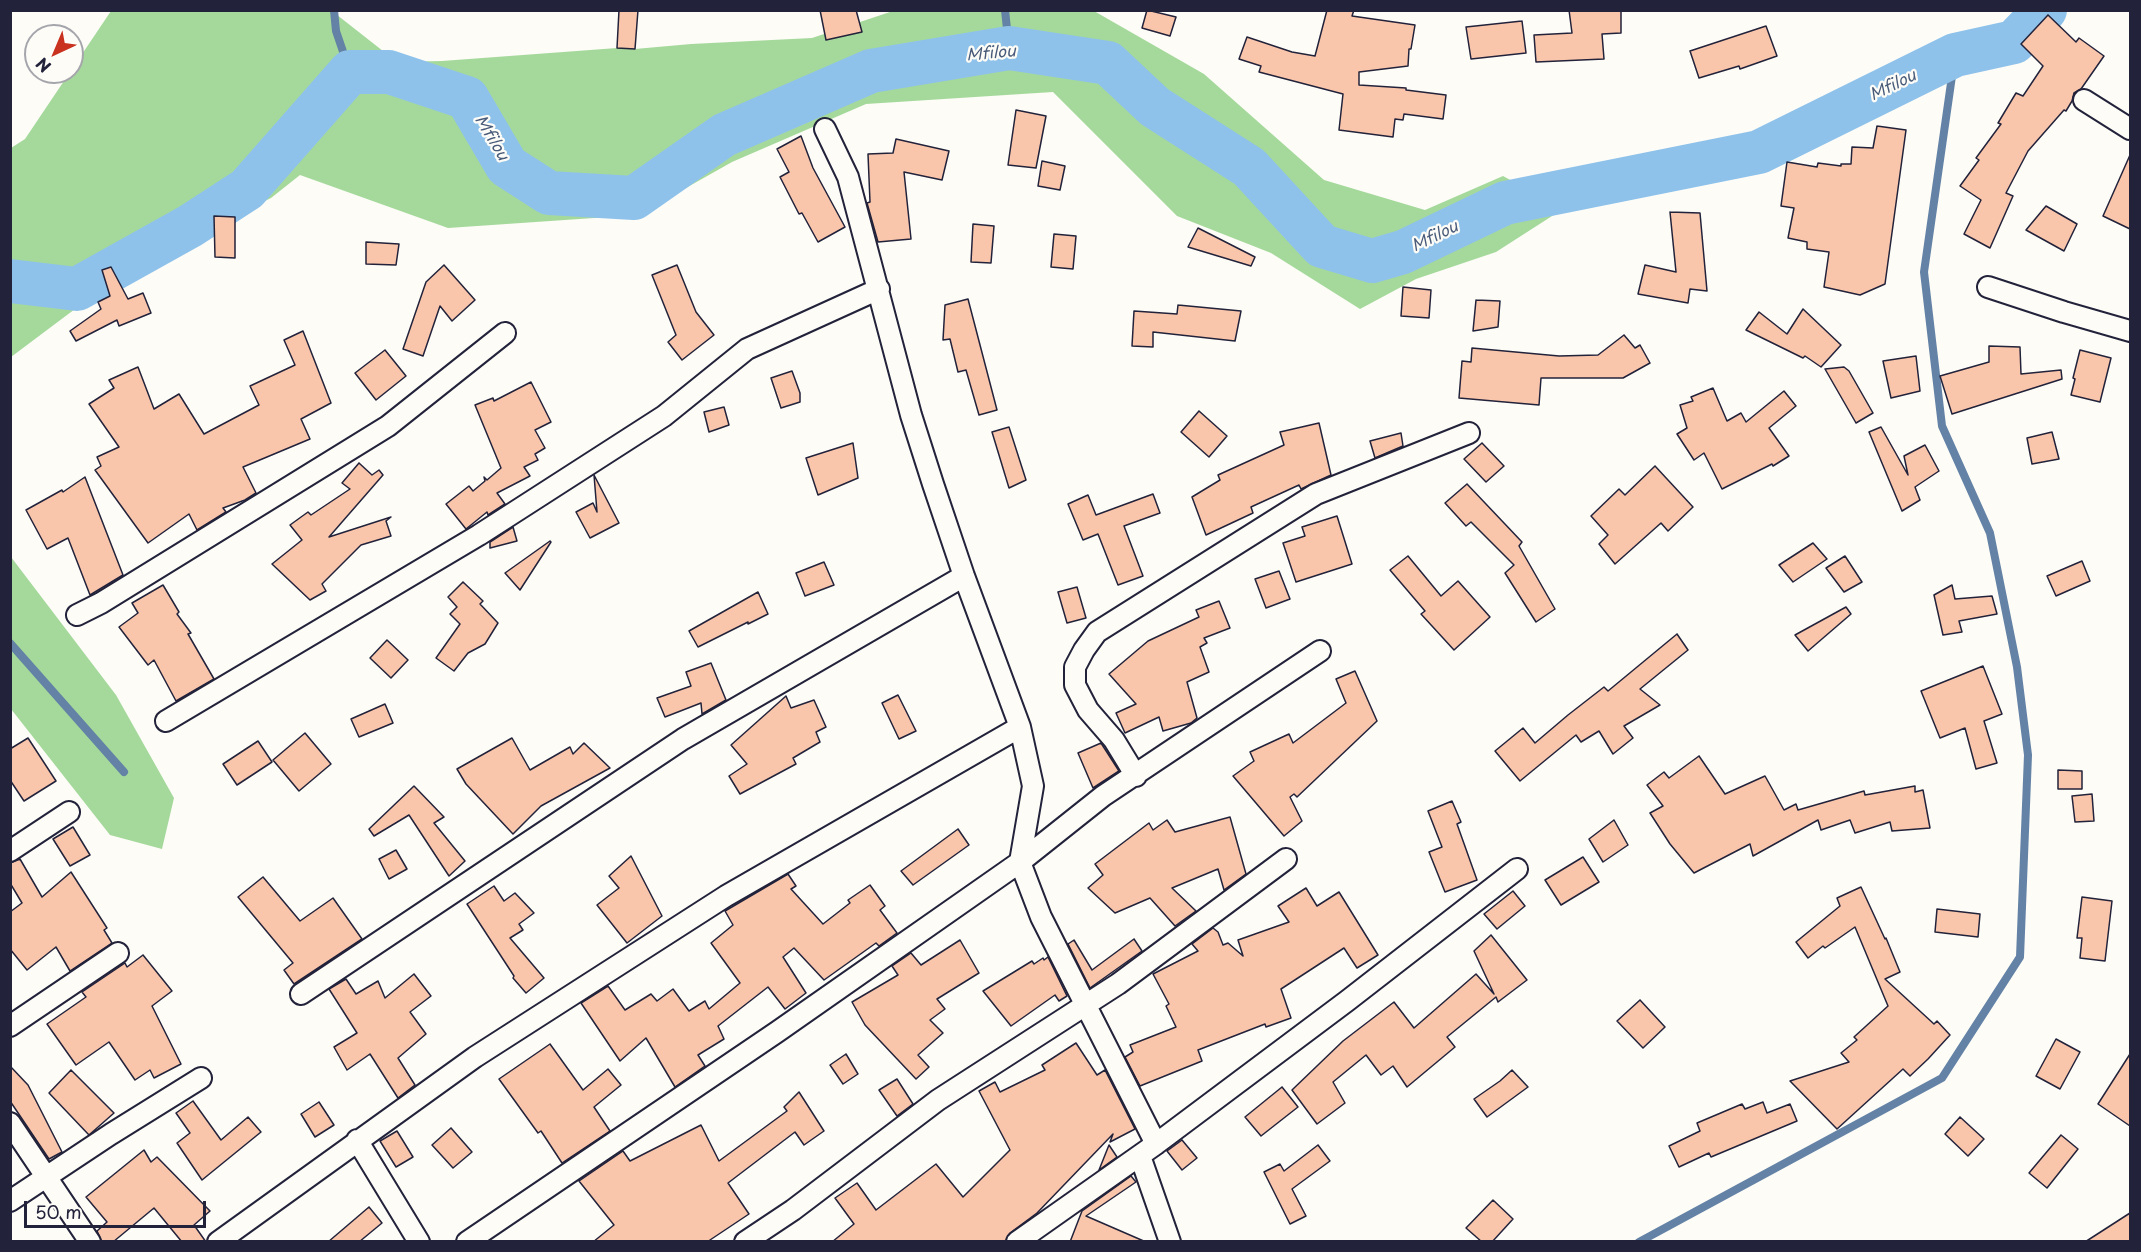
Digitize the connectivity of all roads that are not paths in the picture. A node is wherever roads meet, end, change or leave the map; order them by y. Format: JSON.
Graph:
{"nodes":[{"id":1,"x":2084,"y":100,"type":"dead end"},
{"id":2,"x":825,"y":129,"type":"dead end"},
{"id":3,"x":2130,"y":129,"type":"edge"},
{"id":4,"x":1988,"y":287,"type":"dead end"},
{"id":5,"x":879,"y":289,"type":"junction"},
{"id":6,"x":2130,"y":331,"type":"edge"},
{"id":7,"x":505,"y":333,"type":"dead end"},
{"id":8,"x":1469,"y":433,"type":"dead end"},
{"id":9,"x":964,"y":576,"type":"junction"},
{"id":10,"x":76,"y":615,"type":"dead end"},
{"id":11,"x":1320,"y":651,"type":"dead end"},
{"id":12,"x":166,"y":721,"type":"dead end"},
{"id":13,"x":1020,"y":727,"type":"junction"},
{"id":14,"x":1136,"y":776,"type":"junction"},
{"id":15,"x":69,"y":812,"type":"dead end"},
{"id":16,"x":10,"y":851,"type":"edge"},
{"id":17,"x":1286,"y":859,"type":"dead end"},
{"id":18,"x":1020,"y":862,"type":"junction"},
{"id":19,"x":1517,"y":869,"type":"dead end"},
{"id":20,"x":118,"y":953,"type":"dead end"},
{"id":21,"x":301,"y":994,"type":"dead end"},
{"id":22,"x":1087,"y":1005,"type":"junction"},
{"id":23,"x":10,"y":1026,"type":"edge"},
{"id":24,"x":201,"y":1078,"type":"dead end"},
{"id":25,"x":10,"y":1124,"type":"edge"},
{"id":26,"x":357,"y":1140,"type":"junction"},
{"id":27,"x":1156,"y":1144,"type":"junction"},
{"id":28,"x":1140,"y":1155,"type":"junction"},
{"id":29,"x":48,"y":1177,"type":"junction"},
{"id":30,"x":10,"y":1201,"type":"edge"},
{"id":31,"x":90,"y":1242,"type":"edge"},
{"id":32,"x":218,"y":1242,"type":"edge"},
{"id":33,"x":419,"y":1242,"type":"edge"},
{"id":34,"x":467,"y":1242,"type":"edge"},
{"id":35,"x":745,"y":1242,"type":"edge"},
{"id":36,"x":1017,"y":1242,"type":"edge"},
{"id":37,"x":1170,"y":1242,"type":"edge"}],
"edges":[{"from":1,"to":3,"type":"street"},
{"from":2,"to":5,"type":"street"},
{"from":4,"to":6,"type":"street"},
{"from":5,"to":9,"type":"street"},
{"from":5,"to":12,"type":"street"},
{"from":7,"to":10,"type":"street"},
{"from":8,"to":14,"type":"street"},
{"from":9,"to":13,"type":"street"},
{"from":9,"to":21,"type":"street"},
{"from":11,"to":14,"type":"street"},
{"from":13,"to":18,"type":"street"},
{"from":13,"to":26,"type":"street"},
{"from":14,"to":18,"type":"street"},
{"from":15,"to":16,"type":"street"},
{"from":17,"to":22,"type":"street"},
{"from":18,"to":22,"type":"street"},
{"from":18,"to":34,"type":"street"},
{"from":19,"to":27,"type":"street"},
{"from":20,"to":23,"type":"street"},
{"from":22,"to":27,"type":"street"},
{"from":22,"to":35,"type":"street"},
{"from":24,"to":29,"type":"street"},
{"from":25,"to":29,"type":"street"},
{"from":26,"to":32,"type":"street"},
{"from":26,"to":33,"type":"street"},
{"from":27,"to":28,"type":"street"},
{"from":28,"to":36,"type":"street"},
{"from":28,"to":37,"type":"street"},
{"from":29,"to":30,"type":"street"},
{"from":29,"to":31,"type":"street"}]}
